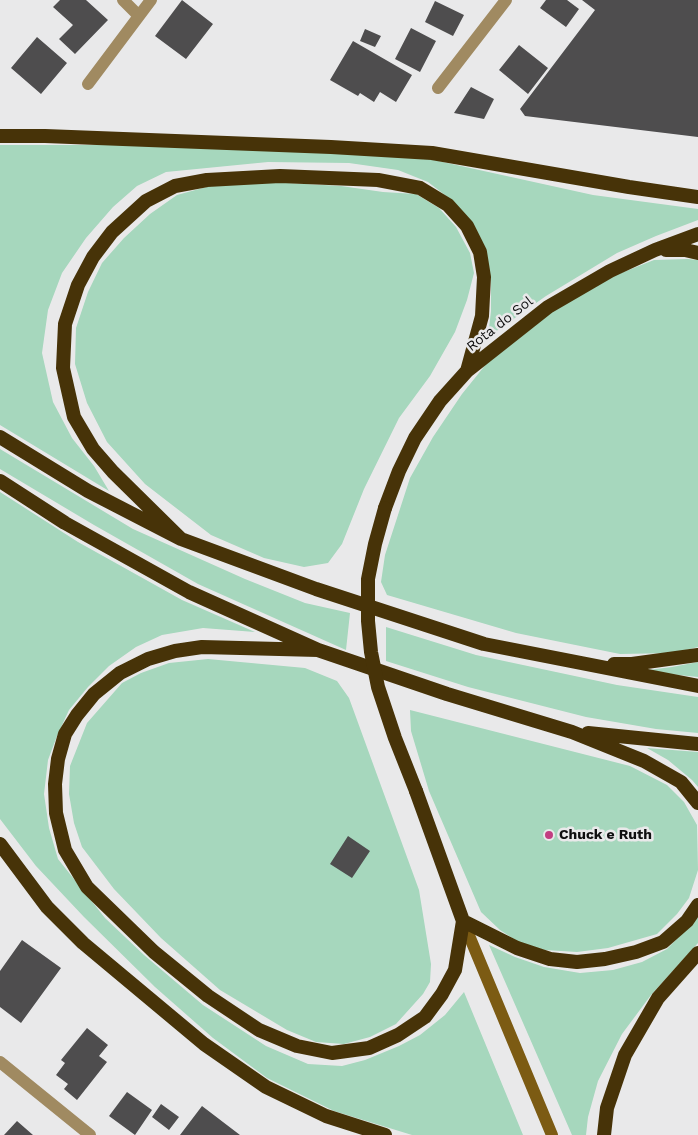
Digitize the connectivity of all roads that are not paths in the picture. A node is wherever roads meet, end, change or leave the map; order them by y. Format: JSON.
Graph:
{"nodes":[{"id":1,"x":123,"y":0,"type":"edge"},
{"id":2,"x":151,"y":0,"type":"edge"},
{"id":3,"x":506,"y":0,"type":"edge"},
{"id":4,"x":139,"y":16,"type":"junction"},
{"id":5,"x":88,"y":84,"type":"dead end"},
{"id":6,"x":438,"y":88,"type":"dead end"},
{"id":7,"x":0,"y":136,"type":"edge"},
{"id":8,"x":698,"y":197,"type":"edge"},
{"id":9,"x":698,"y":234,"type":"edge"},
{"id":10,"x":655,"y":250,"type":"junction"},
{"id":11,"x":698,"y":253,"type":"edge"},
{"id":12,"x":467,"y":371,"type":"junction"},
{"id":13,"x":0,"y":437,"type":"edge"},
{"id":14,"x":0,"y":482,"type":"edge"},
{"id":15,"x":181,"y":539,"type":"junction"},
{"id":16,"x":318,"y":650,"type":"junction"},
{"id":17,"x":698,"y":655,"type":"edge"},
{"id":18,"x":586,"y":665,"type":"junction"},
{"id":19,"x":698,"y":686,"type":"edge"},
{"id":20,"x":572,"y":732,"type":"junction"},
{"id":21,"x":698,"y":744,"type":"edge"},
{"id":22,"x":698,"y":802,"type":"edge"},
{"id":23,"x":0,"y":844,"type":"edge"},
{"id":24,"x":698,"y":905,"type":"edge"},
{"id":25,"x":463,"y":922,"type":"junction"},
{"id":26,"x":698,"y":953,"type":"edge"},
{"id":27,"x":0,"y":1062,"type":"edge"},
{"id":28,"x":90,"y":1135,"type":"edge"},
{"id":29,"x":385,"y":1135,"type":"edge"},
{"id":30,"x":552,"y":1135,"type":"edge"},
{"id":31,"x":604,"y":1135,"type":"edge"}],
"edges":[{"from":1,"to":4,"type":"street"},
{"from":2,"to":4,"type":"street"},
{"from":3,"to":6,"type":"street"},
{"from":4,"to":5,"type":"street"},
{"from":7,"to":8,"type":"highway"},
{"from":9,"to":10,"type":"highway","name":"Rota do Sol"},
{"from":10,"to":11,"type":"highway"},
{"from":10,"to":12,"type":"highway","name":"Rota do Sol"},
{"from":12,"to":15,"type":"highway"},
{"from":12,"to":25,"type":"highway","name":"Rota do Sol","bridge":true},
{"from":13,"to":15,"type":"highway"},
{"from":14,"to":16,"type":"highway"},
{"from":15,"to":18,"type":"highway"},
{"from":16,"to":20,"type":"highway"},
{"from":16,"to":25,"type":"highway"},
{"from":17,"to":18,"type":"highway"},
{"from":18,"to":19,"type":"highway"},
{"from":20,"to":21,"type":"highway"},
{"from":20,"to":22,"type":"highway"},
{"from":23,"to":29,"type":"highway"},
{"from":24,"to":25,"type":"highway"},
{"from":25,"to":30,"type":"main road"},
{"from":26,"to":31,"type":"highway"},
{"from":27,"to":28,"type":"street"}]}
